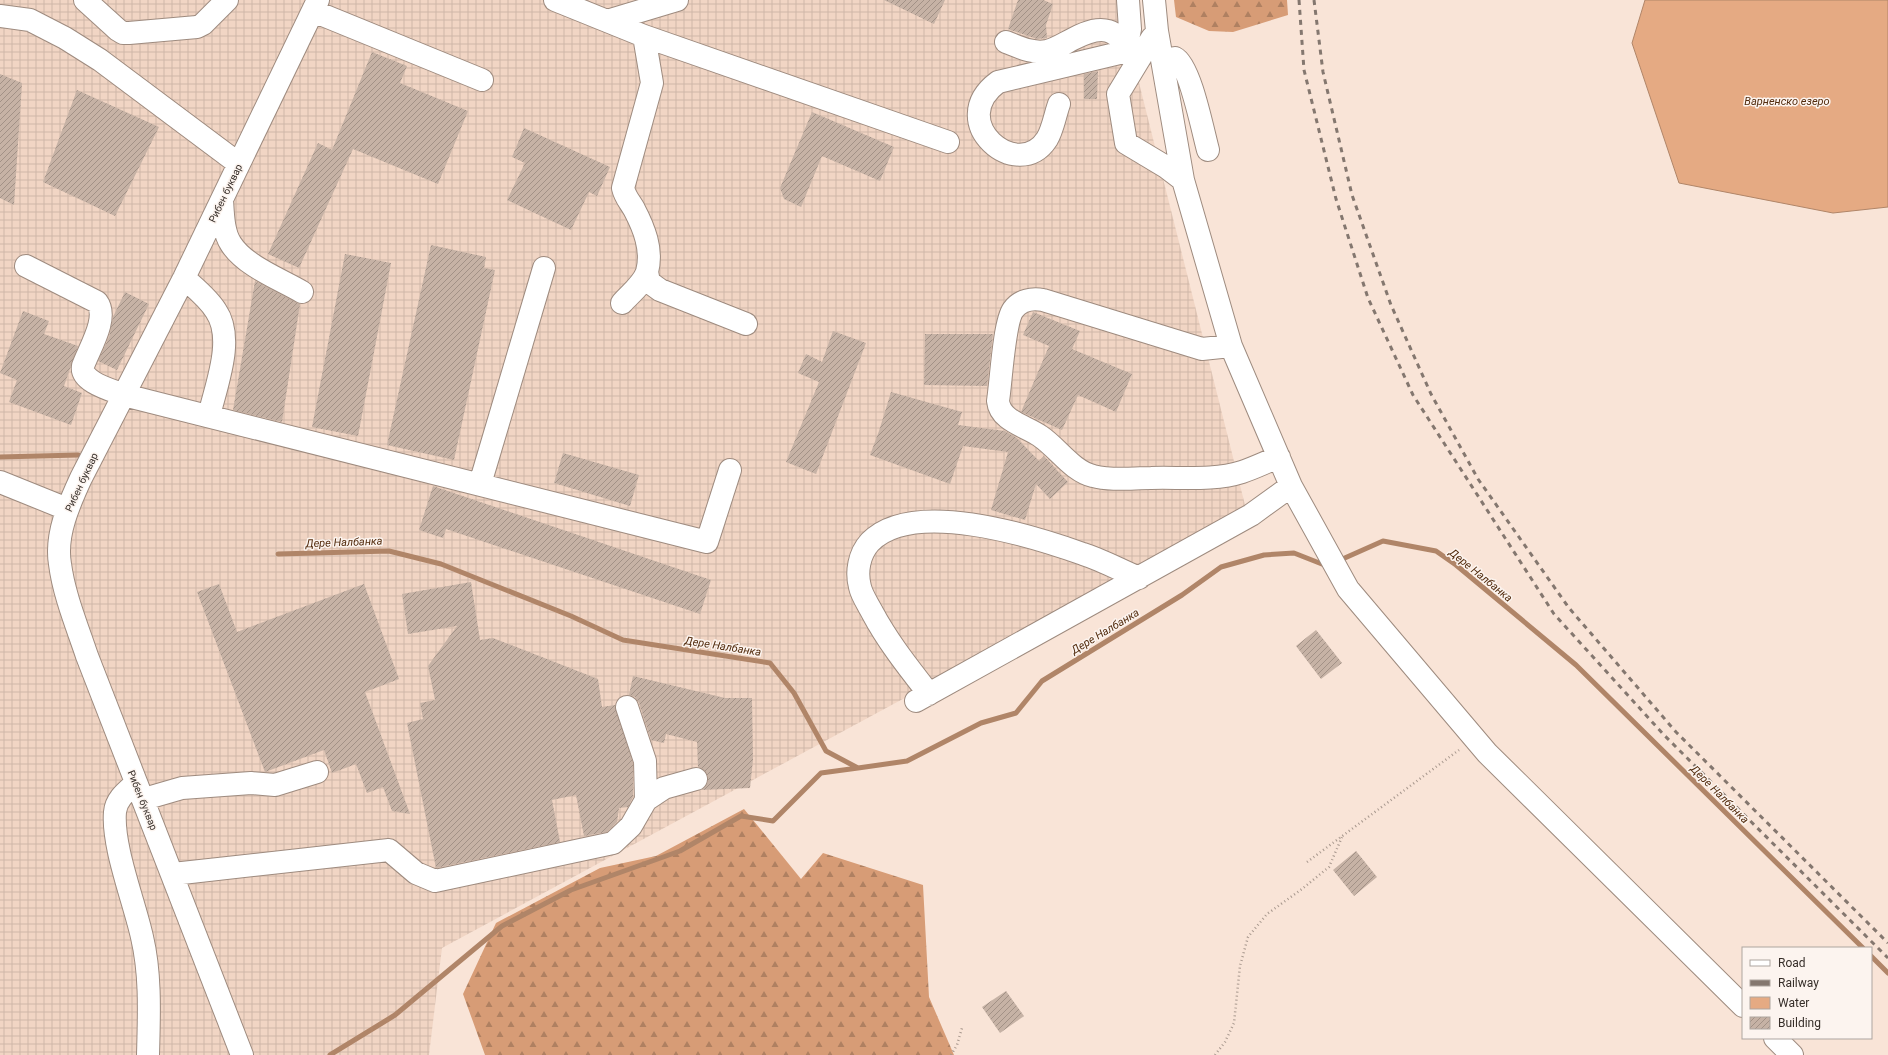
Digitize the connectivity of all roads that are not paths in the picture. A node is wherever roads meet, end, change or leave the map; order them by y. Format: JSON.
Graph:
{"nodes":[{"id":1,"x":85,"y":0,"type":"edge"},
{"id":2,"x":227,"y":0,"type":"edge"},
{"id":3,"x":554,"y":0,"type":"edge"},
{"id":4,"x":677,"y":0,"type":"edge"},
{"id":5,"x":1128,"y":0,"type":"edge"},
{"id":6,"x":1154,"y":0,"type":"edge"},
{"id":7,"x":315,"y":6,"type":"edge"},
{"id":8,"x":0,"y":16,"type":"edge"},
{"id":9,"x":607,"y":21,"type":"junction"},
{"id":10,"x":1157,"y":31,"type":"junction"},
{"id":11,"x":644,"y":36,"type":"junction"},
{"id":12,"x":1006,"y":42,"type":"dead end"},
{"id":13,"x":1133,"y":50,"type":"junction"},
{"id":14,"x":1163,"y":60,"type":"junction"},
{"id":15,"x":482,"y":80,"type":"dead end"},
{"id":16,"x":1059,"y":104,"type":"dead end"},
{"id":17,"x":948,"y":142,"type":"dead end"},
{"id":18,"x":1208,"y":150,"type":"dead end"},
{"id":19,"x":239,"y":164,"type":"junction"},
{"id":20,"x":1183,"y":180,"type":"junction"},
{"id":21,"x":222,"y":200,"type":"junction"},
{"id":22,"x":26,"y":266,"type":"dead end"},
{"id":23,"x":544,"y":268,"type":"dead end"},
{"id":24,"x":647,"y":272,"type":"junction"},
{"id":25,"x":184,"y":278,"type":"junction"},
{"id":26,"x":302,"y":292,"type":"dead end"},
{"id":27,"x":622,"y":303,"type":"dead end"},
{"id":28,"x":746,"y":324,"type":"dead end"},
{"id":29,"x":1231,"y":346,"type":"junction"},
{"id":30,"x":124,"y":395,"type":"junction"},
{"id":31,"x":209,"y":416,"type":"junction"},
{"id":32,"x":1278,"y":457,"type":"junction"},
{"id":33,"x":730,"y":470,"type":"dead end"},
{"id":34,"x":0,"y":482,"type":"edge"},
{"id":35,"x":480,"y":484,"type":"junction"},
{"id":36,"x":1291,"y":486,"type":"junction"},
{"id":37,"x":67,"y":509,"type":"junction"},
{"id":38,"x":1139,"y":578,"type":"junction"},
{"id":39,"x":627,"y":707,"type":"dead end"},
{"id":40,"x":317,"y":772,"type":"dead end"},
{"id":41,"x":696,"y":780,"type":"dead end"},
{"id":42,"x":140,"y":791,"type":"junction"},
{"id":43,"x":646,"y":800,"type":"junction"},
{"id":44,"x":173,"y":874,"type":"junction"},
{"id":45,"x":1742,"y":1005,"type":"edge"},
{"id":46,"x":1776,"y":1039,"type":"edge"},
{"id":47,"x":148,"y":1055,"type":"edge"},
{"id":48,"x":242,"y":1055,"type":"edge"},
{"id":49,"x":1792,"y":1055,"type":"edge"}],
"edges":[{"from":1,"to":2,"type":"street"},
{"from":3,"to":9,"type":"street"},
{"from":4,"to":9,"type":"street"},
{"from":5,"to":13,"type":"street"},
{"from":6,"to":10,"type":"street"},
{"from":7,"to":15,"type":"street"},
{"from":7,"to":19,"type":"street","name":"Рибен буквар"},
{"from":8,"to":19,"type":"street"},
{"from":9,"to":11,"type":"street"},
{"from":10,"to":13,"type":"street"},
{"from":10,"to":14,"type":"street"},
{"from":11,"to":17,"type":"street"},
{"from":11,"to":24,"type":"street"},
{"from":12,"to":13,"type":"street"},
{"from":13,"to":16,"type":"street"},
{"from":13,"to":20,"type":"street"},
{"from":14,"to":18,"type":"street"},
{"from":14,"to":20,"type":"street"},
{"from":19,"to":21,"type":"street","name":"Рибен буквар"},
{"from":20,"to":29,"type":"street"},
{"from":21,"to":25,"type":"street","name":"Рибен буквар"},
{"from":21,"to":26,"type":"street"},
{"from":22,"to":30,"type":"street"},
{"from":23,"to":35,"type":"street"},
{"from":24,"to":27,"type":"street"},
{"from":24,"to":28,"type":"street"},
{"from":25,"to":30,"type":"street","name":"Рибен буквар"},
{"from":25,"to":31,"type":"street"},
{"from":29,"to":32,"type":"street"},
{"from":29,"to":32,"type":"street"},
{"from":30,"to":31,"type":"street"},
{"from":30,"to":37,"type":"street","name":"Рибен буквар"},
{"from":31,"to":35,"type":"street"},
{"from":32,"to":36,"type":"street"},
{"from":33,"to":35,"type":"street"},
{"from":34,"to":37,"type":"street"},
{"from":36,"to":38,"type":"street"},
{"from":36,"to":45,"type":"street"},
{"from":37,"to":42,"type":"street","name":"Рибен буквар"},
{"from":38,"to":38,"type":"street"},
{"from":39,"to":43,"type":"street"},
{"from":40,"to":42,"type":"street"},
{"from":41,"to":43,"type":"street"},
{"from":42,"to":44,"type":"street","name":"Рибен буквар"},
{"from":42,"to":47,"type":"street"},
{"from":43,"to":44,"type":"street"},
{"from":44,"to":48,"type":"street","name":"Рибен буквар"},
{"from":46,"to":49,"type":"street"}]}
